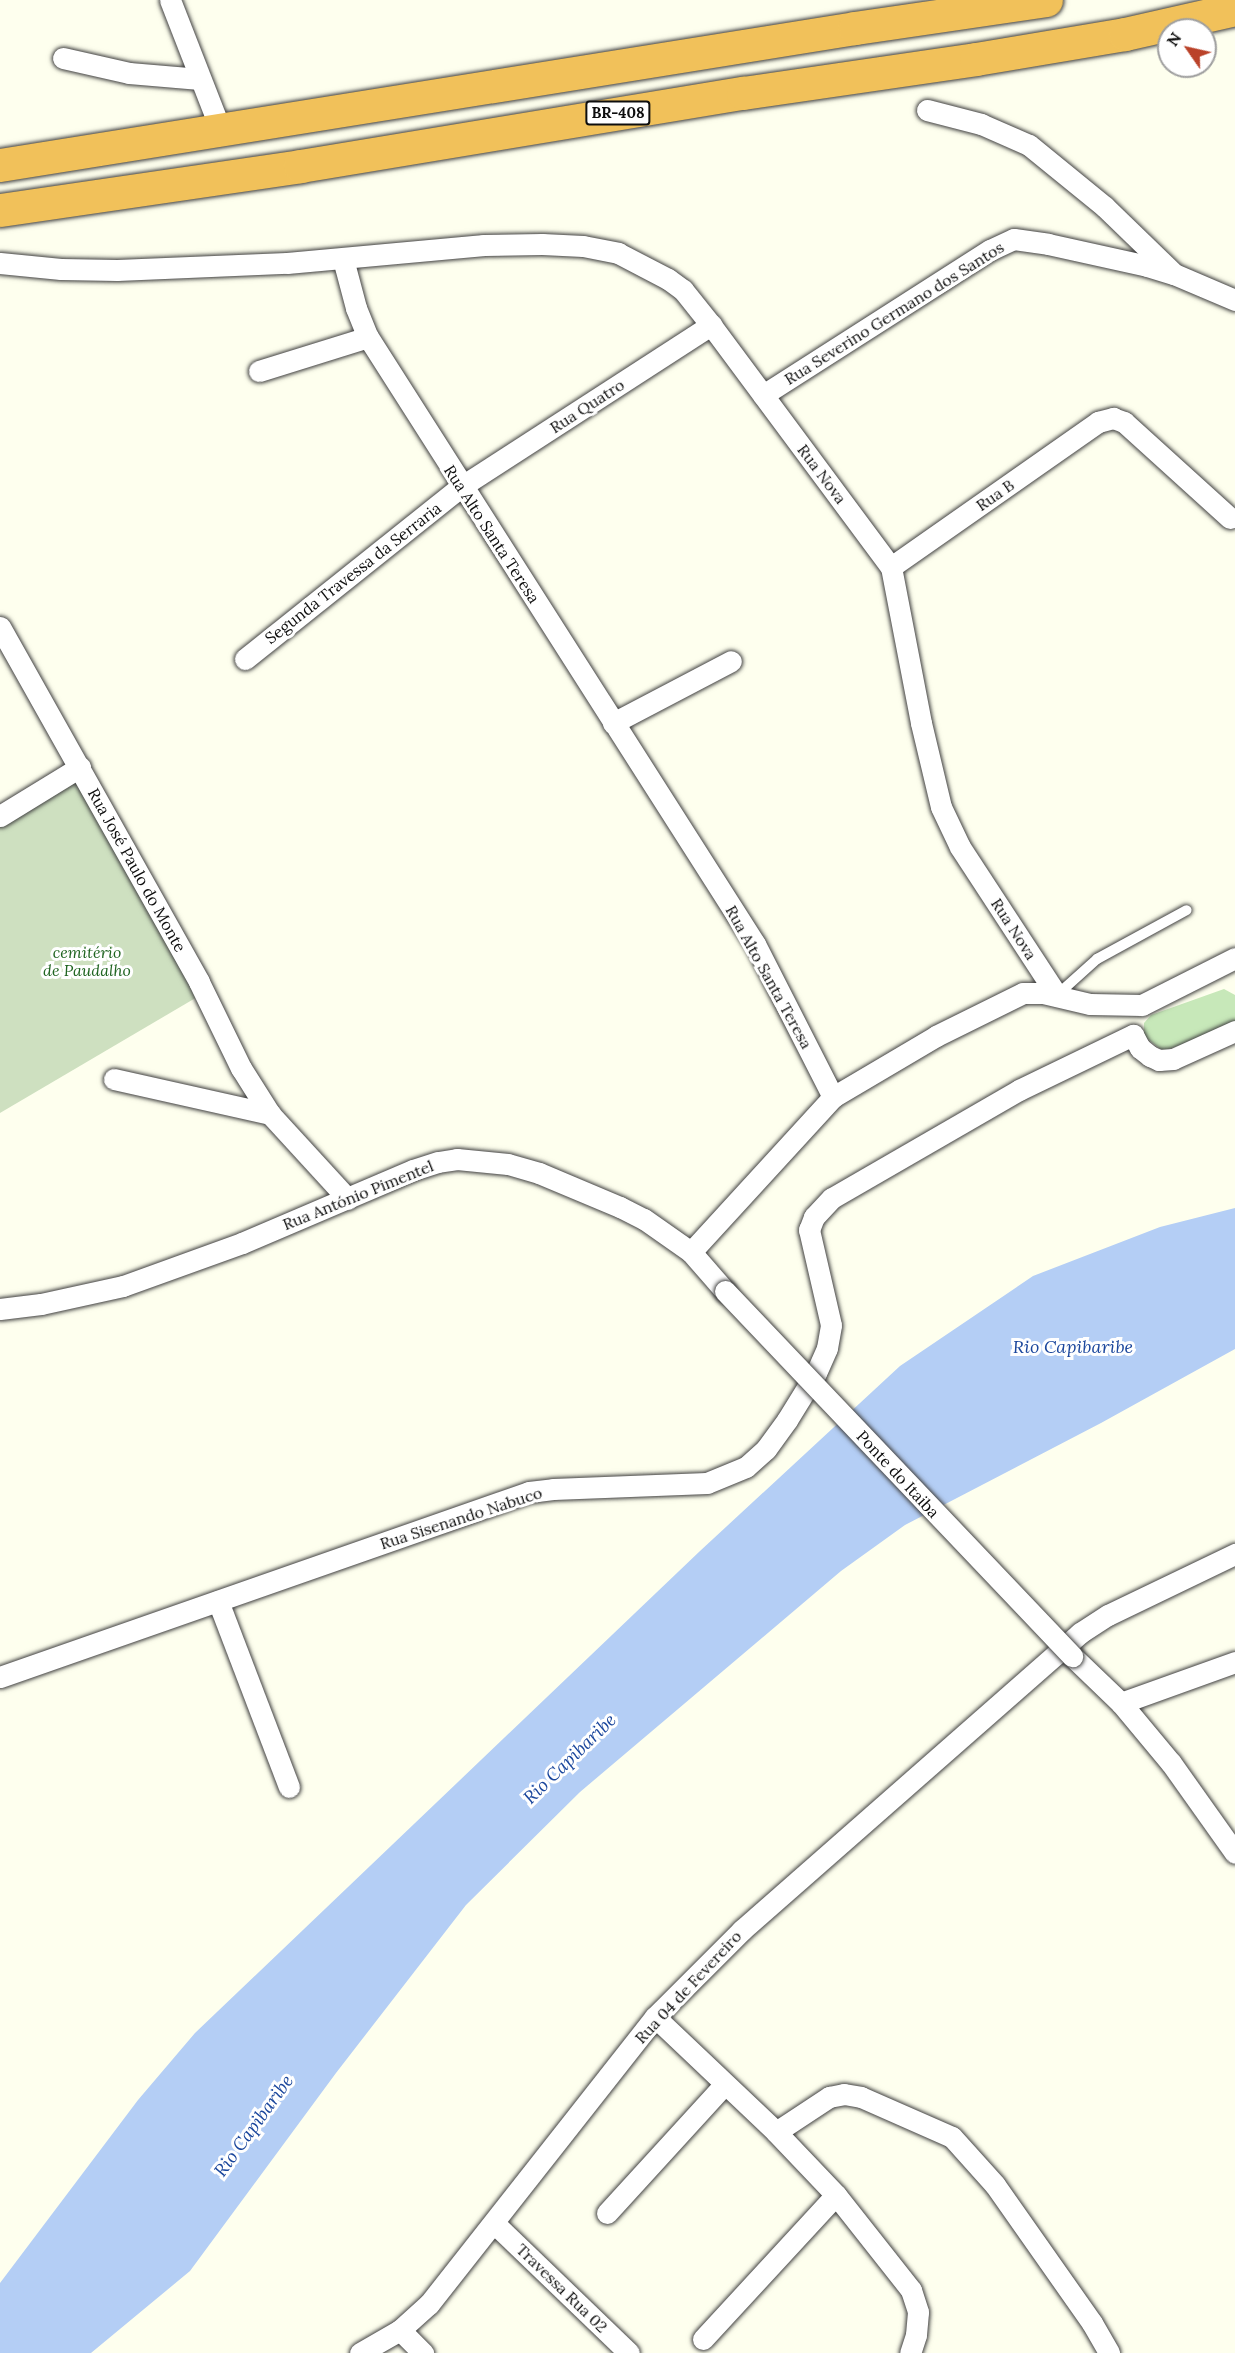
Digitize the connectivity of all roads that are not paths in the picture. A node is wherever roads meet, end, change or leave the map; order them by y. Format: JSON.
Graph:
{"nodes":[{"id":1,"x":170,"y":0,"type":"edge"},
{"id":2,"x":1046,"y":0,"type":"edge"},
{"id":3,"x":1235,"y":9,"type":"edge"},
{"id":4,"x":63,"y":58,"type":"dead end"},
{"id":5,"x":200,"y":79,"type":"junction"},
{"id":6,"x":927,"y":110,"type":"dead end"},
{"id":7,"x":221,"y":131,"type":"junction"},
{"id":8,"x":0,"y":165,"type":"edge"},
{"id":9,"x":0,"y":210,"type":"edge"},
{"id":10,"x":342,"y":259,"type":"junction"},
{"id":11,"x":0,"y":263,"type":"edge"},
{"id":12,"x":1174,"y":274,"type":"junction"},
{"id":13,"x":1235,"y":300,"type":"edge"},
{"id":14,"x":711,"y":325,"type":"junction"},
{"id":15,"x":368,"y":337,"type":"junction"},
{"id":16,"x":259,"y":371,"type":"dead end"},
{"id":17,"x":763,"y":395,"type":"junction"},
{"id":18,"x":462,"y":486,"type":"junction"},
{"id":19,"x":1230,"y":518,"type":"dead end"},
{"id":20,"x":891,"y":567,"type":"junction"},
{"id":21,"x":0,"y":627,"type":"edge"},
{"id":22,"x":245,"y":659,"type":"dead end"},
{"id":23,"x":732,"y":661,"type":"dead end"},
{"id":24,"x":613,"y":723,"type":"junction"},
{"id":25,"x":80,"y":767,"type":"junction"},
{"id":26,"x":0,"y":816,"type":"edge"},
{"id":27,"x":1187,"y":910,"type":"dead end"},
{"id":28,"x":1229,"y":968,"type":"edge"},
{"id":29,"x":1057,"y":995,"type":"junction"},
{"id":30,"x":1142,"y":1005,"type":"junction"},
{"id":31,"x":1235,"y":1031,"type":"edge"},
{"id":32,"x":1132,"y":1035,"type":"junction"},
{"id":33,"x":114,"y":1079,"type":"dead end"},
{"id":34,"x":833,"y":1096,"type":"junction"},
{"id":35,"x":270,"y":1114,"type":"junction"},
{"id":36,"x":348,"y":1199,"type":"junction"},
{"id":37,"x":691,"y":1252,"type":"junction"},
{"id":38,"x":725,"y":1291,"type":"joint"},
{"id":39,"x":0,"y":1309,"type":"edge"},
{"id":40,"x":1235,"y":1554,"type":"edge"},
{"id":41,"x":218,"y":1601,"type":"junction"},
{"id":42,"x":1235,"y":1662,"type":"edge"},
{"id":43,"x":0,"y":1677,"type":"edge"},
{"id":44,"x":1120,"y":1703,"type":"junction"},
{"id":45,"x":289,"y":1787,"type":"dead end"},
{"id":46,"x":1235,"y":1853,"type":"edge"},
{"id":47,"x":655,"y":2017,"type":"junction"},
{"id":48,"x":724,"y":2085,"type":"junction"},
{"id":49,"x":776,"y":2132,"type":"junction"},
{"id":50,"x":836,"y":2195,"type":"junction"},
{"id":51,"x":607,"y":2213,"type":"dead end"},
{"id":52,"x":494,"y":2223,"type":"junction"},
{"id":53,"x":400,"y":2331,"type":"junction"},
{"id":54,"x":703,"y":2339,"type":"dead end"},
{"id":55,"x":360,"y":2353,"type":"edge"},
{"id":56,"x":423,"y":2353,"type":"edge"},
{"id":57,"x":629,"y":2353,"type":"edge"},
{"id":58,"x":910,"y":2353,"type":"edge"},
{"id":59,"x":1108,"y":2353,"type":"edge"}],
"edges":[{"from":1,"to":5,"type":"street"},
{"from":2,"to":7,"type":"highway"},
{"from":3,"to":9,"type":"highway","number":"BR-408"},
{"from":4,"to":5,"type":"street"},
{"from":5,"to":7,"type":"street"},
{"from":6,"to":12,"type":"street"},
{"from":7,"to":8,"type":"highway"},
{"from":10,"to":11,"type":"street"},
{"from":10,"to":14,"type":"street","name":"Rua Nova"},
{"from":10,"to":15,"type":"street","name":"Rua Alto Santa Teresa"},
{"from":12,"to":13,"type":"street","name":"Rua Severino Germano dos Santos"},
{"from":12,"to":17,"type":"street","name":"Rua Severino Germano dos Santos"},
{"from":14,"to":17,"type":"street","name":"Rua Nova"},
{"from":14,"to":18,"type":"street","name":"Rua Quatro"},
{"from":15,"to":16,"type":"street"},
{"from":15,"to":18,"type":"street","name":"Rua Alto Santa Teresa"},
{"from":17,"to":20,"type":"street","name":"Rua Nova"},
{"from":18,"to":22,"type":"street","name":"Segunda Travessa da Serraria"},
{"from":18,"to":24,"type":"street","name":"Rua Alto Santa Teresa"},
{"from":19,"to":20,"type":"street","name":"Rua B"},
{"from":20,"to":29,"type":"street","name":"Rua Nova"},
{"from":21,"to":25,"type":"street","name":"Rua José Paulo do Monte"},
{"from":23,"to":24,"type":"street"},
{"from":24,"to":34,"type":"street","name":"Rua Alto Santa Teresa"},
{"from":25,"to":26,"type":"street"},
{"from":25,"to":35,"type":"street","name":"Rua José Paulo do Monte"},
{"from":27,"to":29,"type":"lane"},
{"from":28,"to":30,"type":"street"},
{"from":29,"to":30,"type":"street"},
{"from":29,"to":34,"type":"street"},
{"from":30,"to":32,"type":"street"},
{"from":31,"to":32,"type":"street"},
{"from":32,"to":41,"type":"street","name":"Rua Sisenando Nabuco"},
{"from":33,"to":35,"type":"street"},
{"from":34,"to":37,"type":"street"},
{"from":35,"to":36,"type":"street","name":"Rua José Paulo do Monte"},
{"from":36,"to":37,"type":"street","name":"Rua António Pimentel"},
{"from":36,"to":39,"type":"street","name":"Rua António Pimentel"},
{"from":37,"to":38,"type":"street","name":"Rua António Pimentel"},
{"from":38,"to":44,"type":"street","name":"Ponte do Itaiba","bridge":true},
{"from":40,"to":47,"type":"street","name":"Rua 04 de Fevereiro"},
{"from":41,"to":43,"type":"street","name":"Rua Sisenando Nabuco"},
{"from":41,"to":45,"type":"street"},
{"from":42,"to":44,"type":"street"},
{"from":44,"to":46,"type":"street","name":"Ponte do Itaiba"},
{"from":47,"to":48,"type":"street"},
{"from":47,"to":52,"type":"street","name":"Rua 04 de Fevereiro"},
{"from":48,"to":49,"type":"street"},
{"from":48,"to":51,"type":"street"},
{"from":49,"to":50,"type":"street"},
{"from":49,"to":59,"type":"street"},
{"from":50,"to":54,"type":"street"},
{"from":50,"to":58,"type":"street"},
{"from":52,"to":53,"type":"street","name":"Rua 04 de Fevereiro"},
{"from":52,"to":57,"type":"street","name":"Travessa Rua 02"},
{"from":53,"to":55,"type":"street","name":"Rua 04 de Fevereiro"},
{"from":53,"to":56,"type":"street"}]}
